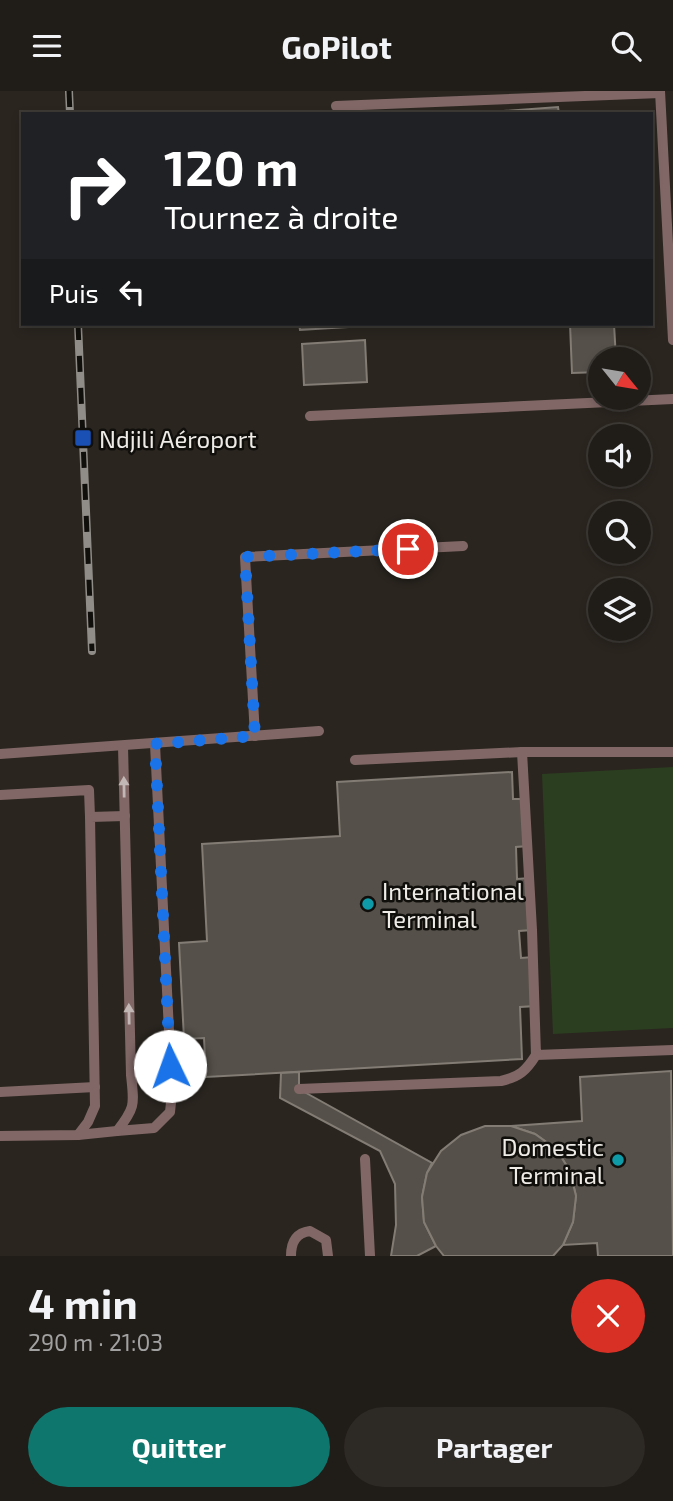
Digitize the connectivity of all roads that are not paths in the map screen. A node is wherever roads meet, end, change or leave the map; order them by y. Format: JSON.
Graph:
{"nodes":[{"id":1,"x":660,"y":92,"type":"edge"},
{"id":2,"x":335,"y":106,"type":"dead end"},
{"id":3,"x":673,"y":340,"type":"edge"},
{"id":4,"x":673,"y":399,"type":"edge"},
{"id":5,"x":310,"y":415,"type":"dead end"},
{"id":6,"x":463,"y":546,"type":"dead end"},
{"id":7,"x":319,"y":731,"type":"dead end"},
{"id":8,"x":255,"y":736,"type":"junction"},
{"id":9,"x":155,"y":744,"type":"junction"},
{"id":10,"x":124,"y":746,"type":"junction"},
{"id":11,"x":673,"y":752,"type":"edge"},
{"id":12,"x":522,"y":753,"type":"junction"},
{"id":13,"x":0,"y":754,"type":"edge"},
{"id":14,"x":355,"y":760,"type":"dead end"},
{"id":15,"x":0,"y":795,"type":"edge"},
{"id":16,"x":125,"y":815,"type":"junction"},
{"id":17,"x":90,"y":817,"type":"junction"},
{"id":18,"x":673,"y":1050,"type":"edge"},
{"id":19,"x":536,"y":1055,"type":"junction"},
{"id":20,"x":95,"y":1087,"type":"junction"},
{"id":21,"x":299,"y":1089,"type":"dead end"},
{"id":22,"x":0,"y":1092,"type":"edge"},
{"id":23,"x":117,"y":1131,"type":"junction"},
{"id":24,"x":78,"y":1135,"type":"junction"},
{"id":25,"x":0,"y":1136,"type":"edge"},
{"id":26,"x":365,"y":1159,"type":"dead end"},
{"id":27,"x":291,"y":1256,"type":"edge"},
{"id":28,"x":328,"y":1256,"type":"edge"},
{"id":29,"x":370,"y":1256,"type":"edge"}],
"edges":[{"from":1,"to":2,"type":"lane"},
{"from":1,"to":3,"type":"lane"},
{"from":4,"to":5,"type":"lane"},
{"from":6,"to":8,"type":"lane"},
{"from":7,"to":8,"type":"lane"},
{"from":8,"to":9,"type":"lane"},
{"from":9,"to":10,"type":"lane"},
{"from":9,"to":23,"type":"lane"},
{"from":10,"to":13,"type":"lane"},
{"from":16,"to":10,"type":"lane","one_way":true},
{"from":11,"to":12,"type":"lane"},
{"from":12,"to":14,"type":"lane"},
{"from":12,"to":19,"type":"lane"},
{"from":15,"to":17,"type":"lane"},
{"from":16,"to":17,"type":"lane"},
{"from":23,"to":16,"type":"lane","one_way":true},
{"from":17,"to":20,"type":"lane"},
{"from":18,"to":19,"type":"lane"},
{"from":19,"to":21,"type":"lane"},
{"from":20,"to":22,"type":"lane"},
{"from":20,"to":24,"type":"lane"},
{"from":23,"to":24,"type":"lane"},
{"from":24,"to":25,"type":"lane"},
{"from":26,"to":29,"type":"lane"},
{"from":27,"to":28,"type":"lane"}]}
